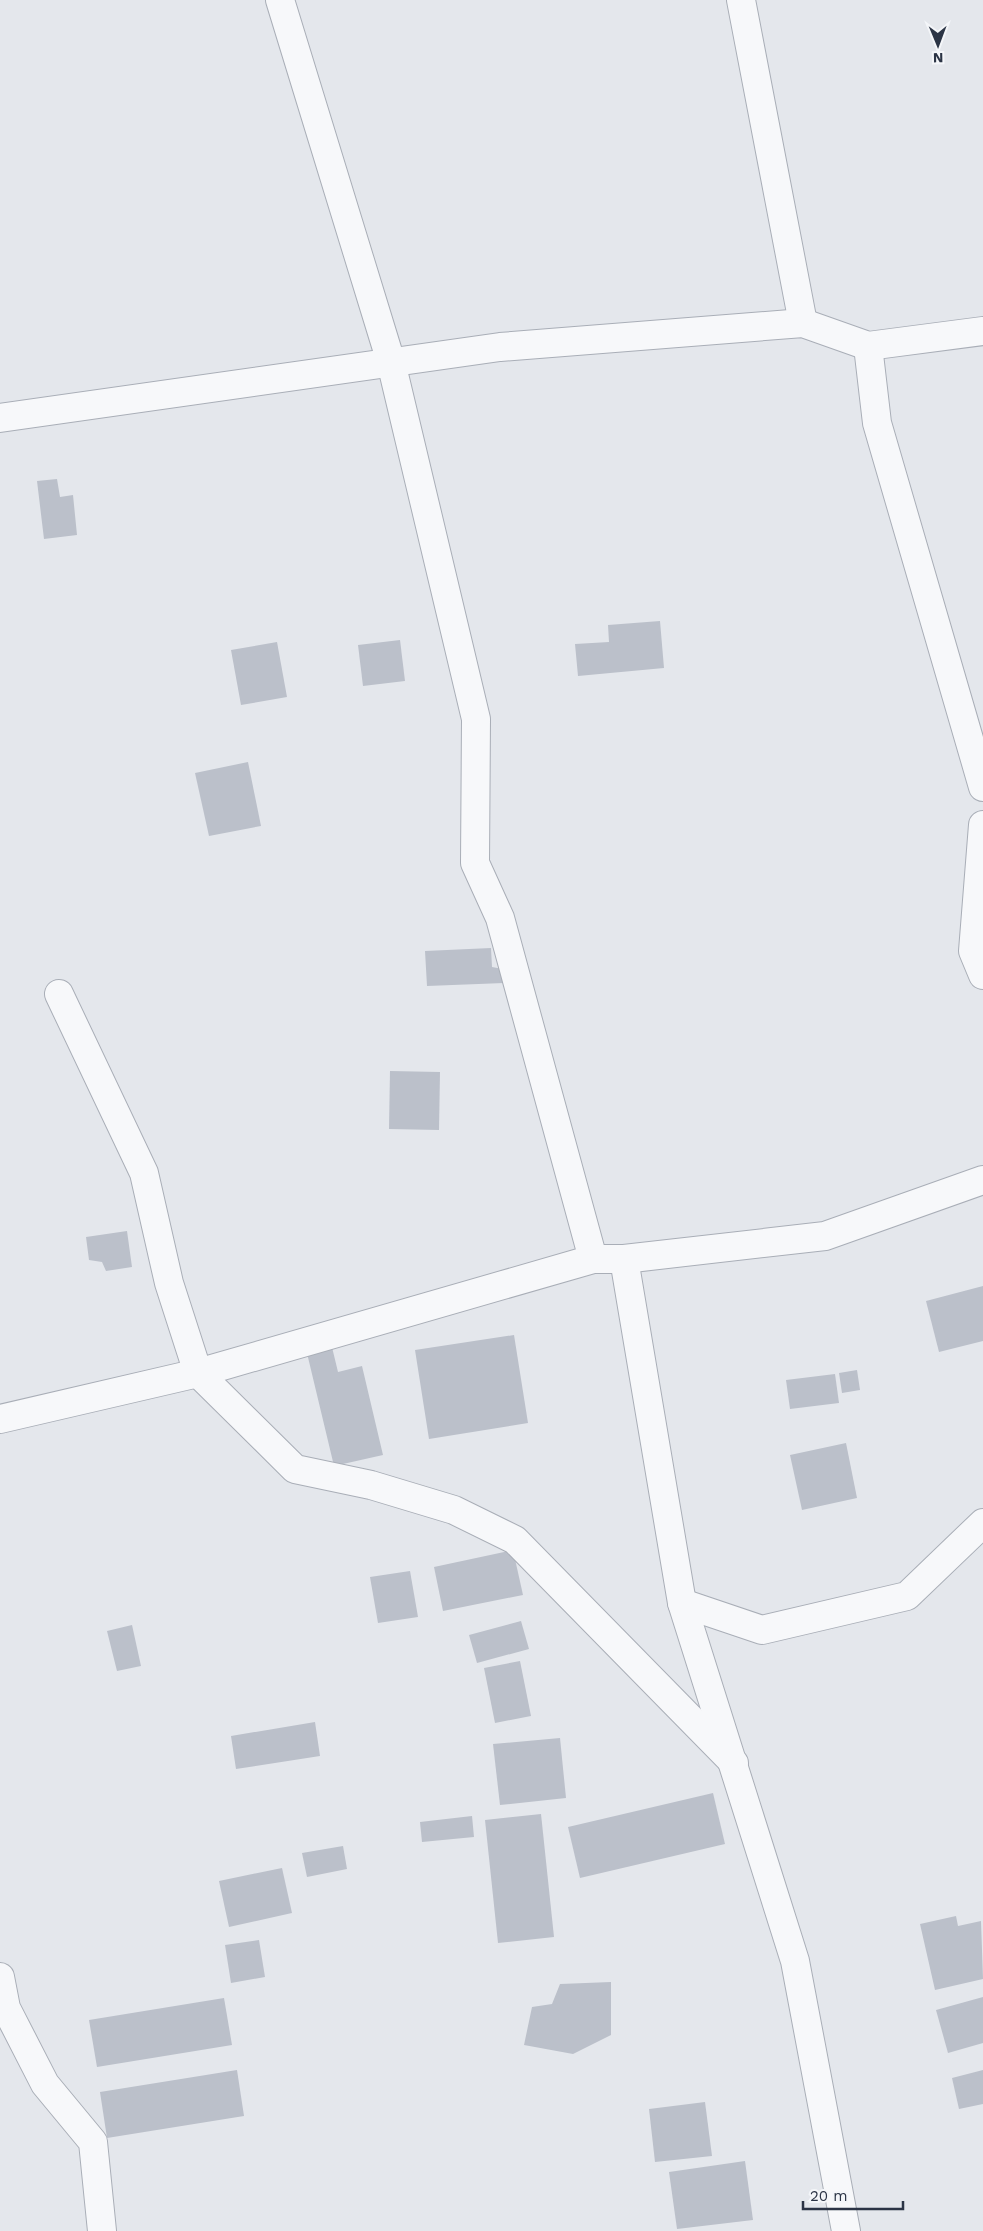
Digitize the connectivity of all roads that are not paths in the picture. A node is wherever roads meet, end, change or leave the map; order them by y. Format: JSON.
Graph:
{"nodes":[{"id":1,"x":280,"y":0,"type":"edge"},
{"id":2,"x":741,"y":0,"type":"edge"},
{"id":3,"x":803,"y":323,"type":"junction"},
{"id":4,"x":983,"y":331,"type":"edge"},
{"id":5,"x":868,"y":346,"type":"junction"},
{"id":6,"x":391,"y":362,"type":"junction"},
{"id":7,"x":0,"y":418,"type":"edge"},
{"id":8,"x":983,"y":787,"type":"edge"},
{"id":9,"x":983,"y":826,"type":"edge"},
{"id":10,"x":983,"y":976,"type":"edge"},
{"id":11,"x":59,"y":994,"type":"dead end"},
{"id":12,"x":983,"y":1180,"type":"edge"},
{"id":13,"x":593,"y":1259,"type":"junction"},
{"id":14,"x":624,"y":1259,"type":"junction"},
{"id":15,"x":198,"y":1373,"type":"junction"},
{"id":16,"x":0,"y":1419,"type":"edge"},
{"id":17,"x":983,"y":1523,"type":"edge"},
{"id":18,"x":682,"y":1603,"type":"junction"},
{"id":19,"x":734,"y":1763,"type":"junction"},
{"id":20,"x":0,"y":1977,"type":"edge"},
{"id":21,"x":102,"y":2231,"type":"edge"},
{"id":22,"x":846,"y":2231,"type":"edge"}],
"edges":[{"from":1,"to":6,"type":"street"},
{"from":2,"to":3,"type":"street"},
{"from":3,"to":5,"type":"street"},
{"from":3,"to":6,"type":"street"},
{"from":4,"to":5,"type":"street"},
{"from":5,"to":8,"type":"street"},
{"from":6,"to":7,"type":"street"},
{"from":6,"to":13,"type":"street"},
{"from":9,"to":10,"type":"street"},
{"from":11,"to":15,"type":"street"},
{"from":12,"to":14,"type":"street"},
{"from":13,"to":14,"type":"street"},
{"from":13,"to":15,"type":"street"},
{"from":14,"to":18,"type":"street"},
{"from":15,"to":16,"type":"street"},
{"from":15,"to":19,"type":"street"},
{"from":17,"to":18,"type":"street"},
{"from":18,"to":19,"type":"street"},
{"from":19,"to":22,"type":"street"},
{"from":20,"to":21,"type":"street"}]}
